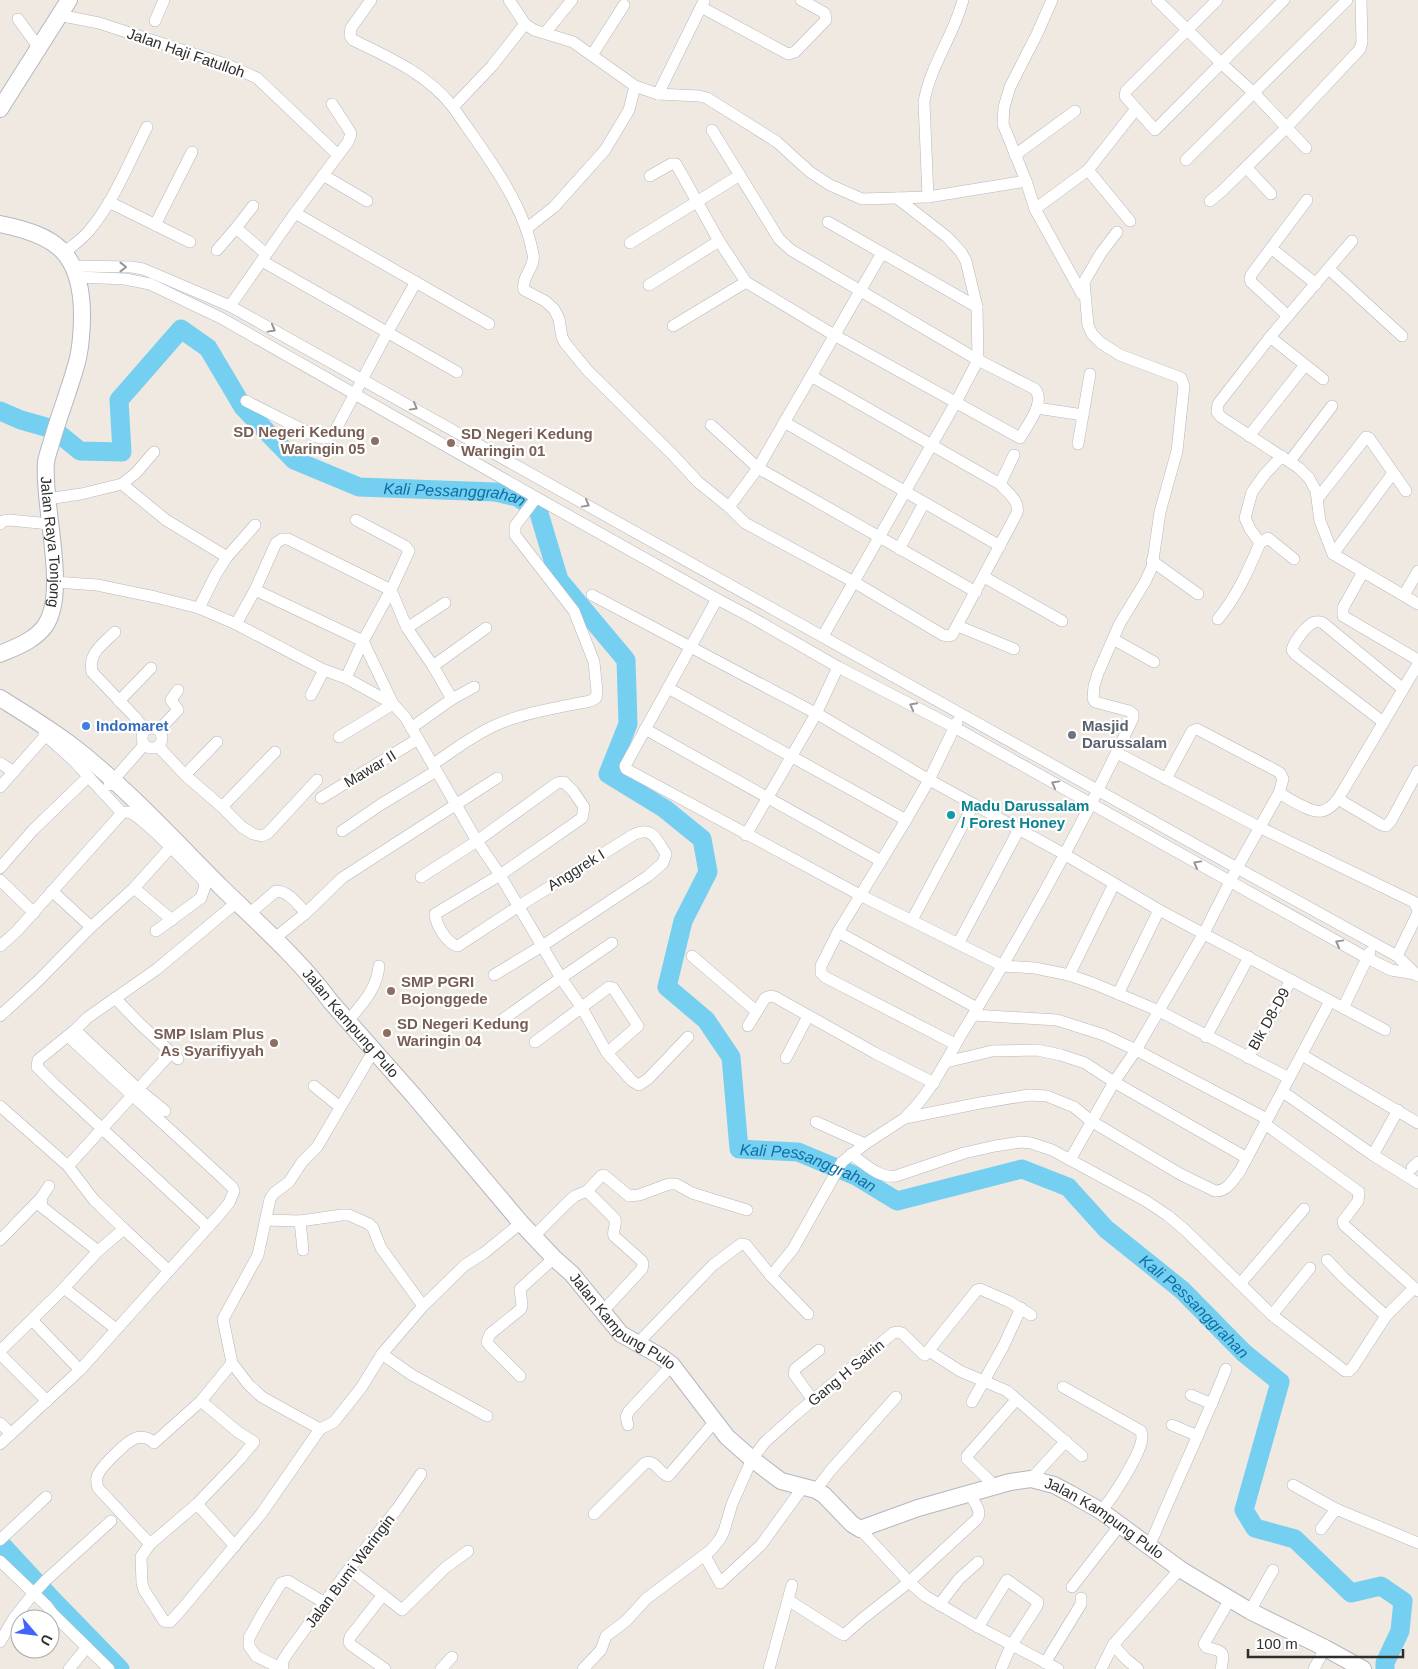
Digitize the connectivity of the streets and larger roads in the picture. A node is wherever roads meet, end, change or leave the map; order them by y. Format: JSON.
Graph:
{"nodes":[{"id":1,"x":164,"y":0,"type":"edge"},
{"id":2,"x":370,"y":0,"type":"edge"},
{"id":3,"x":510,"y":0,"type":"edge"},
{"id":4,"x":572,"y":0,"type":"edge"},
{"id":5,"x":801,"y":0,"type":"edge"},
{"id":6,"x":963,"y":0,"type":"edge"},
{"id":7,"x":1052,"y":0,"type":"edge"},
{"id":8,"x":1157,"y":0,"type":"edge"},
{"id":9,"x":1217,"y":0,"type":"edge"},
{"id":10,"x":1284,"y":0,"type":"edge"},
{"id":11,"x":1347,"y":0,"type":"edge"},
{"id":12,"x":1361,"y":0,"type":"edge"},
{"id":13,"x":703,"y":3,"type":"edge"},
{"id":14,"x":624,"y":5,"type":"dead end"},
{"id":15,"x":62,"y":9,"type":"edge"},
{"id":16,"x":18,"y":19,"type":"dead end"},
{"id":17,"x":155,"y":21,"type":"dead end"},
{"id":18,"x":525,"y":24,"type":"junction"},
{"id":19,"x":1187,"y":30,"type":"junction"},
{"id":20,"x":545,"y":33,"type":"junction"},
{"id":21,"x":39,"y":48,"type":"junction"},
{"id":22,"x":592,"y":55,"type":"junction"},
{"id":23,"x":1221,"y":63,"type":"junction"},
{"id":24,"x":635,"y":86,"type":"junction"},
{"id":25,"x":658,"y":94,"type":"junction"},
{"id":26,"x":1254,"y":94,"type":"junction"},
{"id":27,"x":332,"y":104,"type":"dead end"},
{"id":28,"x":453,"y":107,"type":"junction"},
{"id":29,"x":0,"y":109,"type":"edge"},
{"id":30,"x":1136,"y":109,"type":"junction"},
{"id":31,"x":1075,"y":111,"type":"dead end"},
{"id":32,"x":147,"y":127,"type":"dead end"},
{"id":33,"x":1287,"y":127,"type":"junction"},
{"id":34,"x":712,"y":130,"type":"dead end"},
{"id":35,"x":1306,"y":148,"type":"dead end"},
{"id":36,"x":192,"y":152,"type":"dead end"},
{"id":37,"x":338,"y":155,"type":"junction"},
{"id":38,"x":1015,"y":155,"type":"junction"},
{"id":39,"x":1186,"y":160,"type":"dead end"},
{"id":40,"x":1246,"y":167,"type":"junction"},
{"id":41,"x":1088,"y":170,"type":"junction"},
{"id":42,"x":323,"y":175,"type":"junction"},
{"id":43,"x":740,"y":175,"type":"junction"},
{"id":44,"x":650,"y":176,"type":"dead end"},
{"id":45,"x":1026,"y":181,"type":"junction"},
{"id":46,"x":1271,"y":194,"type":"dead end"},
{"id":47,"x":928,"y":197,"type":"junction"},
{"id":48,"x":897,"y":198,"type":"junction"},
{"id":49,"x":1307,"y":200,"type":"dead end"},
{"id":50,"x":367,"y":201,"type":"dead end"},
{"id":51,"x":1210,"y":201,"type":"dead end"},
{"id":52,"x":109,"y":202,"type":"junction"},
{"id":53,"x":698,"y":203,"type":"junction"},
{"id":54,"x":253,"y":206,"type":"dead end"},
{"id":55,"x":1035,"y":209,"type":"junction"},
{"id":56,"x":295,"y":213,"type":"junction"},
{"id":57,"x":1130,"y":221,"type":"dead end"},
{"id":58,"x":828,"y":222,"type":"dead end"},
{"id":59,"x":0,"y":224,"type":"edge"},
{"id":60,"x":155,"y":225,"type":"junction"},
{"id":61,"x":236,"y":228,"type":"junction"},
{"id":62,"x":526,"y":229,"type":"junction"},
{"id":63,"x":1118,"y":232,"type":"dead end"},
{"id":64,"x":719,"y":241,"type":"junction"},
{"id":65,"x":1352,"y":241,"type":"dead end"},
{"id":66,"x":190,"y":242,"type":"dead end"},
{"id":67,"x":630,"y":243,"type":"dead end"},
{"id":68,"x":1271,"y":248,"type":"junction"},
{"id":69,"x":217,"y":250,"type":"dead end"},
{"id":70,"x":64,"y":252,"type":"junction"},
{"id":71,"x":882,"y":253,"type":"junction"},
{"id":72,"x":264,"y":257,"type":"junction"},
{"id":73,"x":1329,"y":269,"type":"junction"},
{"id":74,"x":76,"y":272,"type":"junction"},
{"id":75,"x":416,"y":282,"type":"junction"},
{"id":76,"x":746,"y":282,"type":"junction"},
{"id":77,"x":1316,"y":284,"type":"junction"},
{"id":78,"x":649,"y":285,"type":"dead end"},
{"id":79,"x":860,"y":292,"type":"junction"},
{"id":80,"x":1085,"y":298,"type":"junction"},
{"id":81,"x":230,"y":306,"type":"junction"},
{"id":82,"x":977,"y":307,"type":"junction"},
{"id":83,"x":1288,"y":316,"type":"junction"},
{"id":84,"x":489,"y":324,"type":"dead end"},
{"id":85,"x":673,"y":326,"type":"dead end"},
{"id":86,"x":387,"y":332,"type":"junction"},
{"id":87,"x":834,"y":335,"type":"junction"},
{"id":88,"x":1402,"y":336,"type":"dead end"},
{"id":89,"x":1270,"y":337,"type":"junction"},
{"id":90,"x":978,"y":360,"type":"junction"},
{"id":91,"x":1305,"y":365,"type":"junction"},
{"id":92,"x":457,"y":372,"type":"dead end"},
{"id":93,"x":1090,"y":374,"type":"dead end"},
{"id":94,"x":811,"y":376,"type":"junction"},
{"id":95,"x":362,"y":378,"type":"junction"},
{"id":96,"x":1323,"y":379,"type":"dead end"},
{"id":97,"x":354,"y":395,"type":"junction"},
{"id":98,"x":246,"y":400,"type":"dead end"},
{"id":99,"x":956,"y":402,"type":"junction"},
{"id":100,"x":1332,"y":406,"type":"dead end"},
{"id":101,"x":1037,"y":408,"type":"junction"},
{"id":102,"x":1083,"y":416,"type":"junction"},
{"id":103,"x":784,"y":422,"type":"junction"},
{"id":104,"x":711,"y":425,"type":"dead end"},
{"id":105,"x":1249,"y":436,"type":"junction"},
{"id":106,"x":1078,"y":444,"type":"dead end"},
{"id":107,"x":932,"y":446,"type":"junction"},
{"id":108,"x":154,"y":452,"type":"dead end"},
{"id":109,"x":1014,"y":455,"type":"dead end"},
{"id":110,"x":1286,"y":459,"type":"junction"},
{"id":111,"x":758,"y":468,"type":"junction"},
{"id":112,"x":1393,"y":473,"type":"junction"},
{"id":113,"x":122,"y":484,"type":"junction"},
{"id":114,"x":1000,"y":484,"type":"junction"},
{"id":115,"x":555,"y":487,"type":"junction"},
{"id":116,"x":905,"y":492,"type":"junction"},
{"id":117,"x":1406,"y":492,"type":"dead end"},
{"id":118,"x":1318,"y":498,"type":"junction"},
{"id":119,"x":47,"y":499,"type":"junction"},
{"id":120,"x":536,"y":503,"type":"junction"},
{"id":121,"x":924,"y":503,"type":"junction"},
{"id":122,"x":730,"y":507,"type":"junction"},
{"id":123,"x":356,"y":520,"type":"dead end"},
{"id":124,"x":0,"y":524,"type":"edge"},
{"id":125,"x":50,"y":524,"type":"junction"},
{"id":126,"x":255,"y":525,"type":"dead end"},
{"id":127,"x":879,"y":537,"type":"junction"},
{"id":128,"x":1260,"y":543,"type":"junction"},
{"id":129,"x":1000,"y":546,"type":"junction"},
{"id":130,"x":899,"y":549,"type":"junction"},
{"id":131,"x":667,"y":550,"type":"junction"},
{"id":132,"x":1333,"y":554,"type":"junction"},
{"id":133,"x":227,"y":557,"type":"junction"},
{"id":134,"x":1294,"y":559,"type":"dead end"},
{"id":135,"x":1152,"y":561,"type":"junction"},
{"id":136,"x":658,"y":566,"type":"junction"},
{"id":137,"x":1418,"y":571,"type":"edge"},
{"id":138,"x":1363,"y":572,"type":"junction"},
{"id":139,"x":984,"y":577,"type":"junction"},
{"id":140,"x":54,"y":582,"type":"junction"},
{"id":141,"x":854,"y":582,"type":"junction"},
{"id":142,"x":255,"y":590,"type":"junction"},
{"id":143,"x":391,"y":590,"type":"junction"},
{"id":144,"x":976,"y":592,"type":"junction"},
{"id":145,"x":1198,"y":594,"type":"dead end"},
{"id":146,"x":592,"y":595,"type":"dead end"},
{"id":147,"x":1404,"y":595,"type":"junction"},
{"id":148,"x":717,"y":599,"type":"junction"},
{"id":149,"x":759,"y":600,"type":"junction"},
{"id":150,"x":445,"y":603,"type":"dead end"},
{"id":151,"x":1418,"y":604,"type":"edge"},
{"id":152,"x":199,"y":608,"type":"junction"},
{"id":153,"x":751,"y":616,"type":"junction"},
{"id":154,"x":1218,"y":619,"type":"dead end"},
{"id":155,"x":1062,"y":620,"type":"dead end"},
{"id":156,"x":236,"y":624,"type":"junction"},
{"id":157,"x":958,"y":626,"type":"junction"},
{"id":158,"x":408,"y":628,"type":"junction"},
{"id":159,"x":486,"y":628,"type":"dead end"},
{"id":160,"x":115,"y":632,"type":"dead end"},
{"id":161,"x":823,"y":636,"type":"junction"},
{"id":162,"x":1113,"y":639,"type":"junction"},
{"id":163,"x":363,"y":641,"type":"junction"},
{"id":164,"x":691,"y":648,"type":"junction"},
{"id":165,"x":1014,"y":649,"type":"dead end"},
{"id":166,"x":0,"y":654,"type":"edge"},
{"id":167,"x":1154,"y":662,"type":"dead end"},
{"id":168,"x":1418,"y":662,"type":"edge"},
{"id":169,"x":433,"y":666,"type":"junction"},
{"id":170,"x":838,"y":667,"type":"junction"},
{"id":171,"x":151,"y":668,"type":"dead end"},
{"id":172,"x":324,"y":670,"type":"junction"},
{"id":173,"x":346,"y":678,"type":"junction"},
{"id":174,"x":474,"y":687,"type":"dead end"},
{"id":175,"x":668,"y":688,"type":"junction"},
{"id":176,"x":1403,"y":689,"type":"junction"},
{"id":177,"x":178,"y":690,"type":"dead end"},
{"id":178,"x":311,"y":695,"type":"dead end"},
{"id":179,"x":0,"y":698,"type":"edge"},
{"id":180,"x":452,"y":699,"type":"junction"},
{"id":181,"x":119,"y":701,"type":"junction"},
{"id":182,"x":394,"y":704,"type":"junction"},
{"id":183,"x":0,"y":708,"type":"edge"},
{"id":184,"x":816,"y":714,"type":"junction"},
{"id":185,"x":961,"y":714,"type":"junction"},
{"id":186,"x":1384,"y":722,"type":"junction"},
{"id":187,"x":954,"y":727,"type":"junction"},
{"id":188,"x":411,"y":728,"type":"junction"},
{"id":189,"x":645,"y":729,"type":"junction"},
{"id":190,"x":145,"y":730,"type":"junction"},
{"id":191,"x":159,"y":730,"type":"junction"},
{"id":192,"x":46,"y":735,"type":"junction"},
{"id":193,"x":339,"y":737,"type":"dead end"},
{"id":194,"x":418,"y":739,"type":"junction"},
{"id":195,"x":217,"y":742,"type":"dead end"},
{"id":196,"x":144,"y":745,"type":"junction"},
{"id":197,"x":158,"y":746,"type":"junction"},
{"id":198,"x":275,"y":752,"type":"dead end"},
{"id":199,"x":1117,"y":753,"type":"junction"},
{"id":200,"x":792,"y":756,"type":"junction"},
{"id":201,"x":0,"y":763,"type":"edge"},
{"id":202,"x":434,"y":767,"type":"junction"},
{"id":203,"x":1418,"y":771,"type":"edge"},
{"id":204,"x":14,"y":772,"type":"junction"},
{"id":205,"x":184,"y":775,"type":"junction"},
{"id":206,"x":88,"y":777,"type":"junction"},
{"id":207,"x":497,"y":778,"type":"dead end"},
{"id":208,"x":1166,"y":778,"type":"junction"},
{"id":209,"x":317,"y":780,"type":"dead end"},
{"id":210,"x":929,"y":780,"type":"junction"},
{"id":211,"x":108,"y":786,"type":"junction"},
{"id":212,"x":0,"y":787,"type":"edge"},
{"id":213,"x":1098,"y":790,"type":"junction"},
{"id":214,"x":1279,"y":793,"type":"junction"},
{"id":215,"x":321,"y":798,"type":"dead end"},
{"id":216,"x":768,"y":798,"type":"junction"},
{"id":217,"x":1338,"y":800,"type":"junction"},
{"id":218,"x":456,"y":804,"type":"junction"},
{"id":219,"x":974,"y":804,"type":"junction"},
{"id":220,"x":1091,"y":804,"type":"junction"},
{"id":221,"x":222,"y":807,"type":"junction"},
{"id":222,"x":122,"y":813,"type":"junction"},
{"id":223,"x":906,"y":820,"type":"junction"},
{"id":224,"x":1259,"y":827,"type":"junction"},
{"id":225,"x":1019,"y":829,"type":"junction"},
{"id":226,"x":342,"y":831,"type":"dead end"},
{"id":227,"x":746,"y":835,"type":"junction"},
{"id":228,"x":477,"y":841,"type":"junction"},
{"id":229,"x":170,"y":848,"type":"junction"},
{"id":230,"x":1064,"y":854,"type":"junction"},
{"id":231,"x":881,"y":861,"type":"junction"},
{"id":232,"x":0,"y":868,"type":"edge"},
{"id":233,"x":1237,"y":868,"type":"junction"},
{"id":234,"x":500,"y":874,"type":"junction"},
{"id":235,"x":421,"y":877,"type":"dead end"},
{"id":236,"x":0,"y":880,"type":"edge"},
{"id":237,"x":1230,"y":882,"type":"junction"},
{"id":238,"x":1114,"y":884,"type":"junction"},
{"id":239,"x":134,"y":888,"type":"junction"},
{"id":240,"x":52,"y":891,"type":"junction"},
{"id":241,"x":860,"y":895,"type":"junction"},
{"id":242,"x":237,"y":902,"type":"junction"},
{"id":243,"x":519,"y":906,"type":"junction"},
{"id":244,"x":1160,"y":910,"type":"junction"},
{"id":245,"x":34,"y":913,"type":"junction"},
{"id":246,"x":306,"y":913,"type":"junction"},
{"id":247,"x":249,"y":914,"type":"junction"},
{"id":248,"x":172,"y":920,"type":"junction"},
{"id":249,"x":912,"y":920,"type":"junction"},
{"id":250,"x":91,"y":927,"type":"junction"},
{"id":251,"x":156,"y":931,"type":"dead end"},
{"id":252,"x":838,"y":932,"type":"junction"},
{"id":253,"x":1204,"y":932,"type":"junction"},
{"id":254,"x":276,"y":938,"type":"junction"},
{"id":255,"x":612,"y":943,"type":"dead end"},
{"id":256,"x":1374,"y":943,"type":"junction"},
{"id":257,"x":958,"y":944,"type":"junction"},
{"id":258,"x":0,"y":946,"type":"edge"},
{"id":259,"x":542,"y":946,"type":"junction"},
{"id":260,"x":692,"y":956,"type":"dead end"},
{"id":261,"x":1397,"y":956,"type":"junction"},
{"id":262,"x":1249,"y":957,"type":"junction"},
{"id":263,"x":1367,"y":958,"type":"junction"},
{"id":264,"x":379,"y":966,"type":"dead end"},
{"id":265,"x":1002,"y":966,"type":"junction"},
{"id":266,"x":494,"y":975,"type":"dead end"},
{"id":267,"x":1069,"y":975,"type":"junction"},
{"id":268,"x":1417,"y":975,"type":"edge"},
{"id":269,"x":561,"y":978,"type":"junction"},
{"id":270,"x":1291,"y":980,"type":"junction"},
{"id":271,"x":1118,"y":994,"type":"junction"},
{"id":272,"x":115,"y":998,"type":"junction"},
{"id":273,"x":1330,"y":1001,"type":"junction"},
{"id":274,"x":2,"y":1008,"type":"edge"},
{"id":275,"x":582,"y":1008,"type":"junction"},
{"id":276,"x":1344,"y":1008,"type":"junction"},
{"id":277,"x":756,"y":1011,"type":"junction"},
{"id":278,"x":1159,"y":1011,"type":"junction"},
{"id":279,"x":975,"y":1012,"type":"junction"},
{"id":280,"x":808,"y":1016,"type":"junction"},
{"id":281,"x":502,"y":1020,"type":"dead end"},
{"id":282,"x":348,"y":1021,"type":"junction"},
{"id":283,"x":748,"y":1026,"type":"dead end"},
{"id":284,"x":1385,"y":1030,"type":"dead end"},
{"id":285,"x":72,"y":1033,"type":"junction"},
{"id":286,"x":688,"y":1037,"type":"dead end"},
{"id":287,"x":1206,"y":1037,"type":"junction"},
{"id":288,"x":535,"y":1042,"type":"dead end"},
{"id":289,"x":956,"y":1044,"type":"junction"},
{"id":290,"x":374,"y":1050,"type":"junction"},
{"id":291,"x":1136,"y":1050,"type":"junction"},
{"id":292,"x":607,"y":1053,"type":"junction"},
{"id":293,"x":1302,"y":1055,"type":"junction"},
{"id":294,"x":786,"y":1058,"type":"dead end"},
{"id":295,"x":1248,"y":1058,"type":"junction"},
{"id":296,"x":946,"y":1062,"type":"junction"},
{"id":297,"x":1289,"y":1078,"type":"junction"},
{"id":298,"x":1114,"y":1082,"type":"junction"},
{"id":299,"x":934,"y":1083,"type":"junction"},
{"id":300,"x":314,"y":1086,"type":"dead end"},
{"id":301,"x":1283,"y":1092,"type":"junction"},
{"id":302,"x":135,"y":1093,"type":"junction"},
{"id":303,"x":0,"y":1106,"type":"edge"},
{"id":304,"x":340,"y":1107,"type":"junction"},
{"id":305,"x":1398,"y":1110,"type":"junction"},
{"id":306,"x":165,"y":1111,"type":"dead end"},
{"id":307,"x":905,"y":1118,"type":"junction"},
{"id":308,"x":1091,"y":1121,"type":"junction"},
{"id":309,"x":1266,"y":1121,"type":"junction"},
{"id":310,"x":816,"y":1122,"type":"dead end"},
{"id":311,"x":1418,"y":1122,"type":"edge"},
{"id":312,"x":102,"y":1130,"type":"junction"},
{"id":313,"x":865,"y":1144,"type":"junction"},
{"id":314,"x":1372,"y":1155,"type":"junction"},
{"id":315,"x":847,"y":1158,"type":"junction"},
{"id":316,"x":1247,"y":1158,"type":"junction"},
{"id":317,"x":1070,"y":1160,"type":"junction"},
{"id":318,"x":68,"y":1166,"type":"junction"},
{"id":319,"x":1418,"y":1183,"type":"edge"},
{"id":320,"x":49,"y":1186,"type":"dead end"},
{"id":321,"x":587,"y":1191,"type":"junction"},
{"id":322,"x":41,"y":1198,"type":"junction"},
{"id":323,"x":1304,"y":1208,"type":"dead end"},
{"id":324,"x":747,"y":1210,"type":"dead end"},
{"id":325,"x":266,"y":1220,"type":"junction"},
{"id":326,"x":300,"y":1221,"type":"junction"},
{"id":327,"x":521,"y":1223,"type":"junction"},
{"id":328,"x":208,"y":1227,"type":"junction"},
{"id":329,"x":124,"y":1230,"type":"junction"},
{"id":330,"x":533,"y":1237,"type":"junction"},
{"id":331,"x":0,"y":1240,"type":"edge"},
{"id":332,"x":303,"y":1250,"type":"dead end"},
{"id":333,"x":98,"y":1251,"type":"junction"},
{"id":334,"x":554,"y":1258,"type":"junction"},
{"id":335,"x":1327,"y":1260,"type":"dead end"},
{"id":336,"x":1310,"y":1268,"type":"dead end"},
{"id":337,"x":169,"y":1271,"type":"junction"},
{"id":338,"x":771,"y":1276,"type":"junction"},
{"id":339,"x":1240,"y":1284,"type":"junction"},
{"id":340,"x":64,"y":1288,"type":"junction"},
{"id":341,"x":1416,"y":1289,"type":"edge"},
{"id":342,"x":423,"y":1306,"type":"junction"},
{"id":343,"x":1021,"y":1308,"type":"junction"},
{"id":344,"x":603,"y":1312,"type":"junction"},
{"id":345,"x":808,"y":1314,"type":"dead end"},
{"id":346,"x":1031,"y":1314,"type":"dead end"},
{"id":347,"x":1272,"y":1316,"type":"junction"},
{"id":348,"x":1386,"y":1316,"type":"junction"},
{"id":349,"x":32,"y":1320,"type":"junction"},
{"id":350,"x":116,"y":1329,"type":"junction"},
{"id":351,"x":637,"y":1344,"type":"junction"},
{"id":352,"x":819,"y":1350,"type":"dead end"},
{"id":353,"x":929,"y":1351,"type":"junction"},
{"id":354,"x":0,"y":1353,"type":"edge"},
{"id":355,"x":382,"y":1354,"type":"junction"},
{"id":356,"x":232,"y":1363,"type":"junction"},
{"id":357,"x":672,"y":1365,"type":"junction"},
{"id":358,"x":1226,"y":1369,"type":"dead end"},
{"id":359,"x":80,"y":1370,"type":"junction"},
{"id":360,"x":520,"y":1376,"type":"dead end"},
{"id":361,"x":984,"y":1380,"type":"junction"},
{"id":362,"x":1063,"y":1387,"type":"dead end"},
{"id":363,"x":1191,"y":1395,"type":"dead end"},
{"id":364,"x":896,"y":1397,"type":"dead end"},
{"id":365,"x":814,"y":1400,"type":"junction"},
{"id":366,"x":1016,"y":1400,"type":"junction"},
{"id":367,"x":47,"y":1401,"type":"junction"},
{"id":368,"x":201,"y":1401,"type":"junction"},
{"id":369,"x":972,"y":1402,"type":"dead end"},
{"id":370,"x":1212,"y":1404,"type":"junction"},
{"id":371,"x":487,"y":1416,"type":"dead end"},
{"id":372,"x":716,"y":1420,"type":"junction"},
{"id":373,"x":0,"y":1424,"type":"edge"},
{"id":374,"x":1172,"y":1425,"type":"dead end"},
{"id":375,"x":628,"y":1426,"type":"dead end"},
{"id":376,"x":320,"y":1429,"type":"junction"},
{"id":377,"x":11,"y":1434,"type":"junction"},
{"id":378,"x":1198,"y":1436,"type":"junction"},
{"id":379,"x":1066,"y":1441,"type":"junction"},
{"id":380,"x":0,"y":1444,"type":"edge"},
{"id":381,"x":1082,"y":1456,"type":"dead end"},
{"id":382,"x":752,"y":1459,"type":"junction"},
{"id":383,"x":421,"y":1474,"type":"dead end"},
{"id":384,"x":1032,"y":1479,"type":"junction"},
{"id":385,"x":1293,"y":1485,"type":"dead end"},
{"id":386,"x":996,"y":1487,"type":"junction"},
{"id":387,"x":809,"y":1489,"type":"junction"},
{"id":388,"x":969,"y":1493,"type":"junction"},
{"id":389,"x":46,"y":1498,"type":"dead end"},
{"id":390,"x":197,"y":1504,"type":"junction"},
{"id":391,"x":1336,"y":1509,"type":"junction"},
{"id":392,"x":1101,"y":1511,"type":"junction"},
{"id":393,"x":594,"y":1514,"type":"dead end"},
{"id":394,"x":111,"y":1521,"type":"dead end"},
{"id":395,"x":1120,"y":1525,"type":"junction"},
{"id":396,"x":860,"y":1529,"type":"junction"},
{"id":397,"x":1321,"y":1529,"type":"dead end"},
{"id":398,"x":2,"y":1538,"type":"edge"},
{"id":399,"x":150,"y":1544,"type":"junction"},
{"id":400,"x":1418,"y":1544,"type":"edge"},
{"id":401,"x":235,"y":1546,"type":"junction"},
{"id":402,"x":1149,"y":1547,"type":"junction"},
{"id":403,"x":468,"y":1551,"type":"dead end"},
{"id":404,"x":705,"y":1556,"type":"junction"},
{"id":405,"x":0,"y":1561,"type":"edge"},
{"id":406,"x":978,"y":1562,"type":"dead end"},
{"id":407,"x":1180,"y":1569,"type":"junction"},
{"id":408,"x":349,"y":1570,"type":"junction"},
{"id":409,"x":1273,"y":1570,"type":"dead end"},
{"id":410,"x":908,"y":1582,"type":"junction"},
{"id":411,"x":792,"y":1585,"type":"dead end"},
{"id":412,"x":1072,"y":1587,"type":"dead end"},
{"id":413,"x":38,"y":1588,"type":"junction"},
{"id":414,"x":383,"y":1595,"type":"junction"},
{"id":415,"x":1082,"y":1598,"type":"dead end"},
{"id":416,"x":1230,"y":1599,"type":"junction"},
{"id":417,"x":788,"y":1600,"type":"junction"},
{"id":418,"x":325,"y":1603,"type":"junction"},
{"id":419,"x":939,"y":1605,"type":"junction"},
{"id":420,"x":1250,"y":1611,"type":"junction"},
{"id":421,"x":978,"y":1628,"type":"junction"},
{"id":422,"x":0,"y":1642,"type":"edge"},
{"id":423,"x":1113,"y":1645,"type":"junction"},
{"id":424,"x":1012,"y":1646,"type":"junction"},
{"id":425,"x":86,"y":1647,"type":"junction"},
{"id":426,"x":1325,"y":1648,"type":"junction"},
{"id":427,"x":452,"y":1657,"type":"dead end"},
{"id":428,"x":1046,"y":1663,"type":"junction"},
{"id":429,"x":69,"y":1669,"type":"edge"},
{"id":430,"x":109,"y":1669,"type":"edge"},
{"id":431,"x":282,"y":1669,"type":"edge"},
{"id":432,"x":385,"y":1669,"type":"edge"},
{"id":433,"x":441,"y":1669,"type":"edge"},
{"id":434,"x":583,"y":1669,"type":"edge"},
{"id":435,"x":769,"y":1669,"type":"edge"},
{"id":436,"x":1001,"y":1669,"type":"edge"},
{"id":437,"x":1058,"y":1669,"type":"edge"},
{"id":438,"x":1101,"y":1669,"type":"edge"},
{"id":439,"x":1138,"y":1669,"type":"edge"},
{"id":440,"x":1221,"y":1669,"type":"edge"},
{"id":441,"x":1314,"y":1669,"type":"edge"},
{"id":442,"x":1363,"y":1669,"type":"edge"}],
"edges":[{"from":1,"to":17,"type":"street"},
{"from":2,"to":28,"type":"street"},
{"from":3,"to":18,"type":"street"},
{"from":4,"to":20,"type":"street"},
{"from":5,"to":13,"type":"street"},
{"from":6,"to":47,"type":"street"},
{"from":7,"to":38,"type":"street"},
{"from":8,"to":19,"type":"street"},
{"from":9,"to":19,"type":"street"},
{"from":10,"to":23,"type":"street"},
{"from":11,"to":26,"type":"street"},
{"from":12,"to":33,"type":"street"},
{"from":13,"to":25,"type":"street"},
{"from":14,"to":22,"type":"street"},
{"from":15,"to":21,"type":"street"},
{"from":15,"to":37,"type":"street","name":"Jalan Haji Fatulloh"},
{"from":16,"to":21,"type":"street"},
{"from":18,"to":20,"type":"street"},
{"from":18,"to":28,"type":"street"},
{"from":19,"to":23,"type":"street"},
{"from":19,"to":30,"type":"street"},
{"from":20,"to":22,"type":"street"},
{"from":21,"to":29,"type":"street"},
{"from":22,"to":24,"type":"street"},
{"from":23,"to":26,"type":"street"},
{"from":23,"to":30,"type":"street"},
{"from":24,"to":25,"type":"street"},
{"from":24,"to":62,"type":"street"},
{"from":25,"to":48,"type":"street"},
{"from":26,"to":33,"type":"street"},
{"from":26,"to":39,"type":"street"},
{"from":27,"to":37,"type":"street"},
{"from":28,"to":62,"type":"street"},
{"from":30,"to":41,"type":"street"},
{"from":31,"to":38,"type":"street"},
{"from":32,"to":52,"type":"street"},
{"from":33,"to":35,"type":"street"},
{"from":33,"to":40,"type":"street"},
{"from":34,"to":43,"type":"street"},
{"from":36,"to":60,"type":"street"},
{"from":37,"to":42,"type":"street"},
{"from":38,"to":45,"type":"street"},
{"from":40,"to":46,"type":"street"},
{"from":40,"to":51,"type":"street"},
{"from":41,"to":55,"type":"street"},
{"from":41,"to":57,"type":"street"},
{"from":42,"to":50,"type":"street"},
{"from":42,"to":56,"type":"street"},
{"from":43,"to":53,"type":"street"},
{"from":43,"to":79,"type":"street"},
{"from":44,"to":53,"type":"street"},
{"from":45,"to":47,"type":"street"},
{"from":45,"to":55,"type":"street"},
{"from":47,"to":48,"type":"street"},
{"from":48,"to":82,"type":"street"},
{"from":49,"to":68,"type":"street"},
{"from":52,"to":60,"type":"street"},
{"from":52,"to":70,"type":"street"},
{"from":53,"to":64,"type":"street"},
{"from":53,"to":67,"type":"street"},
{"from":54,"to":61,"type":"street"},
{"from":55,"to":80,"type":"street"},
{"from":56,"to":72,"type":"street"},
{"from":56,"to":75,"type":"street"},
{"from":58,"to":71,"type":"street"},
{"from":59,"to":70,"type":"street"},
{"from":60,"to":66,"type":"street"},
{"from":61,"to":69,"type":"street"},
{"from":61,"to":72,"type":"street"},
{"from":62,"to":122,"type":"street"},
{"from":63,"to":80,"type":"street"},
{"from":64,"to":76,"type":"street"},
{"from":64,"to":78,"type":"street"},
{"from":65,"to":73,"type":"street"},
{"from":68,"to":77,"type":"street"},
{"from":68,"to":83,"type":"street"},
{"from":70,"to":74,"type":"street"},
{"from":71,"to":79,"type":"street"},
{"from":71,"to":82,"type":"street"},
{"from":72,"to":81,"type":"street"},
{"from":72,"to":86,"type":"street"},
{"from":73,"to":77,"type":"street"},
{"from":73,"to":88,"type":"street"},
{"from":74,"to":81,"type":"street","one_way":true},
{"from":74,"to":97,"type":"street"},
{"from":74,"to":119,"type":"street","name":"Jalan Raya Tonjong"},
{"from":75,"to":84,"type":"street"},
{"from":75,"to":86,"type":"street"},
{"from":76,"to":85,"type":"street"},
{"from":76,"to":87,"type":"street"},
{"from":77,"to":83,"type":"street"},
{"from":79,"to":87,"type":"street"},
{"from":79,"to":90,"type":"street"},
{"from":80,"to":135,"type":"street"},
{"from":81,"to":95,"type":"street","one_way":true},
{"from":82,"to":90,"type":"street"},
{"from":83,"to":89,"type":"street"},
{"from":86,"to":92,"type":"street"},
{"from":86,"to":95,"type":"street"},
{"from":87,"to":94,"type":"street"},
{"from":87,"to":99,"type":"street"},
{"from":89,"to":91,"type":"street"},
{"from":89,"to":105,"type":"street"},
{"from":90,"to":99,"type":"street"},
{"from":90,"to":101,"type":"street"},
{"from":91,"to":96,"type":"street"},
{"from":91,"to":105,"type":"street"},
{"from":93,"to":102,"type":"street"},
{"from":94,"to":103,"type":"street"},
{"from":94,"to":107,"type":"street"},
{"from":95,"to":97,"type":"street"},
{"from":95,"to":115,"type":"street","one_way":true},
{"from":97,"to":98,"type":"street"},
{"from":97,"to":120,"type":"street"},
{"from":99,"to":101,"type":"street"},
{"from":99,"to":107,"type":"street"},
{"from":100,"to":110,"type":"street"},
{"from":101,"to":102,"type":"street"},
{"from":102,"to":106,"type":"street"},
{"from":103,"to":111,"type":"street"},
{"from":103,"to":116,"type":"street"},
{"from":104,"to":111,"type":"street"},
{"from":105,"to":110,"type":"street"},
{"from":107,"to":114,"type":"street"},
{"from":107,"to":116,"type":"street"},
{"from":108,"to":113,"type":"street"},
{"from":109,"to":114,"type":"street"},
{"from":110,"to":118,"type":"street"},
{"from":110,"to":128,"type":"street"},
{"from":111,"to":122,"type":"street"},
{"from":111,"to":127,"type":"street"},
{"from":112,"to":117,"type":"street"},
{"from":112,"to":118,"type":"street"},
{"from":112,"to":132,"type":"street"},
{"from":113,"to":119,"type":"street"},
{"from":113,"to":133,"type":"street"},
{"from":114,"to":129,"type":"street"},
{"from":115,"to":120,"type":"street"},
{"from":115,"to":131,"type":"street","one_way":true},
{"from":116,"to":121,"type":"street"},
{"from":116,"to":127,"type":"street"},
{"from":118,"to":132,"type":"street"},
{"from":119,"to":125,"type":"street","name":"Jalan Raya Tonjong"},
{"from":120,"to":136,"type":"street"},
{"from":120,"to":202,"type":"street"},
{"from":121,"to":129,"type":"street"},
{"from":121,"to":130,"type":"street"},
{"from":122,"to":141,"type":"street"},
{"from":123,"to":143,"type":"street"},
{"from":124,"to":125,"type":"street"},
{"from":125,"to":140,"type":"street","name":"Jalan Raya Tonjong"},
{"from":126,"to":133,"type":"street"},
{"from":127,"to":130,"type":"street"},
{"from":127,"to":141,"type":"street"},
{"from":128,"to":134,"type":"street"},
{"from":128,"to":154,"type":"street"},
{"from":129,"to":139,"type":"street"},
{"from":130,"to":144,"type":"street"},
{"from":131,"to":136,"type":"street"},
{"from":131,"to":149,"type":"street"},
{"from":132,"to":138,"type":"street"},
{"from":133,"to":152,"type":"street"},
{"from":135,"to":145,"type":"street"},
{"from":135,"to":162,"type":"street"},
{"from":136,"to":148,"type":"street"},
{"from":137,"to":147,"type":"street"},
{"from":138,"to":147,"type":"street"},
{"from":138,"to":168,"type":"street"},
{"from":139,"to":144,"type":"street"},
{"from":139,"to":155,"type":"street"},
{"from":140,"to":152,"type":"street"},
{"from":140,"to":166,"type":"street","name":"Jalan Raya Tonjong"},
{"from":141,"to":157,"type":"street"},
{"from":141,"to":161,"type":"street"},
{"from":142,"to":143,"type":"street"},
{"from":142,"to":156,"type":"street"},
{"from":142,"to":163,"type":"street"},
{"from":143,"to":158,"type":"street"},
{"from":143,"to":163,"type":"street"},
{"from":144,"to":157,"type":"street"},
{"from":146,"to":164,"type":"street"},
{"from":147,"to":151,"type":"street"},
{"from":148,"to":153,"type":"street"},
{"from":148,"to":164,"type":"street"},
{"from":149,"to":153,"type":"street"},
{"from":149,"to":161,"type":"street"},
{"from":150,"to":158,"type":"street"},
{"from":152,"to":156,"type":"street"},
{"from":153,"to":170,"type":"street"},
{"from":156,"to":172,"type":"street"},
{"from":157,"to":165,"type":"street"},
{"from":158,"to":169,"type":"street"},
{"from":159,"to":169,"type":"street"},
{"from":160,"to":181,"type":"street"},
{"from":161,"to":185,"type":"street"},
{"from":162,"to":167,"type":"street"},
{"from":162,"to":199,"type":"street"},
{"from":163,"to":173,"type":"street"},
{"from":163,"to":182,"type":"street"},
{"from":164,"to":175,"type":"street"},
{"from":164,"to":184,"type":"street"},
{"from":168,"to":176,"type":"street"},
{"from":169,"to":180,"type":"street"},
{"from":170,"to":184,"type":"street"},
{"from":187,"to":170,"type":"street","one_way":true},
{"from":171,"to":181,"type":"street"},
{"from":172,"to":173,"type":"street"},
{"from":172,"to":178,"type":"street"},
{"from":173,"to":182,"type":"street"},
{"from":174,"to":180,"type":"street"},
{"from":175,"to":189,"type":"street"},
{"from":175,"to":200,"type":"street"},
{"from":176,"to":186,"type":"street"},
{"from":176,"to":186,"type":"street"},
{"from":177,"to":191,"type":"street"},
{"from":179,"to":211,"type":"street","name":"Jalan Kampung Pulo"},
{"from":180,"to":188,"type":"street"},
{"from":181,"to":190,"type":"street"},
{"from":182,"to":188,"type":"street"},
{"from":182,"to":193,"type":"street"},
{"from":183,"to":192,"type":"street"},
{"from":184,"to":200,"type":"street"},
{"from":184,"to":210,"type":"street"},
{"from":185,"to":187,"type":"street"},
{"from":185,"to":213,"type":"street"},
{"from":186,"to":217,"type":"street"},
{"from":187,"to":210,"type":"street"},
{"from":220,"to":187,"type":"street","one_way":true},
{"from":188,"to":194,"type":"street"},
{"from":189,"to":216,"type":"street"},
{"from":189,"to":227,"type":"street"},
{"from":190,"to":191,"type":"street"},
{"from":190,"to":196,"type":"street"},
{"from":191,"to":197,"type":"street"},
{"from":192,"to":204,"type":"street"},
{"from":192,"to":206,"type":"street"},
{"from":194,"to":202,"type":"street"},
{"from":194,"to":215,"type":"street","name":"Mawar II"},
{"from":195,"to":205,"type":"street"},
{"from":196,"to":197,"type":"street"},
{"from":196,"to":211,"type":"street"},
{"from":197,"to":205,"type":"street"},
{"from":198,"to":221,"type":"street"},
{"from":199,"to":208,"type":"street"},
{"from":199,"to":213,"type":"street"},
{"from":200,"to":216,"type":"street"},
{"from":200,"to":223,"type":"street"},
{"from":201,"to":204,"type":"street"},
{"from":202,"to":218,"type":"street"},
{"from":202,"to":226,"type":"street"},
{"from":203,"to":217,"type":"street"},
{"from":204,"to":212,"type":"street"},
{"from":205,"to":221,"type":"street"},
{"from":206,"to":211,"type":"street"},
{"from":206,"to":232,"type":"street"},
{"from":207,"to":218,"type":"street"},
{"from":208,"to":214,"type":"street"},
{"from":208,"to":224,"type":"street"},
{"from":209,"to":221,"type":"street"},
{"from":210,"to":219,"type":"street"},
{"from":210,"to":223,"type":"street"},
{"from":211,"to":222,"type":"street"},
{"from":211,"to":242,"type":"street","name":"Jalan Kampung Pulo"},
{"from":213,"to":220,"type":"street"},
{"from":213,"to":233,"type":"street"},
{"from":214,"to":217,"type":"street"},
{"from":214,"to":224,"type":"street"},
{"from":216,"to":227,"type":"street"},
{"from":216,"to":231,"type":"street"},
{"from":218,"to":228,"type":"street"},
{"from":218,"to":246,"type":"street"},
{"from":219,"to":225,"type":"street"},
{"from":219,"to":249,"type":"street"},
{"from":220,"to":230,"type":"street"},
{"from":237,"to":220,"type":"street","one_way":true},
{"from":222,"to":229,"type":"street"},
{"from":222,"to":240,"type":"street"},
{"from":223,"to":231,"type":"street"},
{"from":224,"to":233,"type":"street"},
{"from":224,"to":261,"type":"street"},
{"from":225,"to":230,"type":"street"},
{"from":225,"to":257,"type":"street"},
{"from":227,"to":241,"type":"street"},
{"from":228,"to":234,"type":"street"},
{"from":228,"to":234,"type":"street"},
{"from":228,"to":235,"type":"street"},
{"from":229,"to":239,"type":"street"},
{"from":229,"to":248,"type":"street"},
{"from":230,"to":238,"type":"street"},
{"from":230,"to":265,"type":"street"},
{"from":231,"to":241,"type":"street"},
{"from":233,"to":237,"type":"street"},
{"from":233,"to":256,"type":"street"},
{"from":234,"to":243,"type":"street"},
{"from":234,"to":243,"type":"street","name":"Anggrek I"},
{"from":236,"to":245,"type":"street"},
{"from":237,"to":253,"type":"street"},
{"from":263,"to":237,"type":"street","one_way":true},
{"from":238,"to":244,"type":"street"},
{"from":238,"to":267,"type":"street"},
{"from":239,"to":248,"type":"street"},
{"from":239,"to":250,"type":"street"},
{"from":240,"to":245,"type":"street"},
{"from":240,"to":250,"type":"street"},
{"from":241,"to":249,"type":"street"},
{"from":241,"to":252,"type":"street"},
{"from":242,"to":247,"type":"street","name":"Jalan Kampung Pulo"},
{"from":242,"to":272,"type":"street"},
{"from":243,"to":259,"type":"street"},
{"from":243,"to":259,"type":"street","name":"Anggrek I"},
{"from":244,"to":253,"type":"street"},
{"from":244,"to":271,"type":"street"},
{"from":245,"to":258,"type":"street"},
{"from":246,"to":247,"type":"street"},
{"from":246,"to":254,"type":"street"},
{"from":247,"to":254,"type":"street","name":"Jalan Kampung Pulo"},
{"from":248,"to":251,"type":"street"},
{"from":249,"to":257,"type":"street"},
{"from":250,"to":274,"type":"street"},
{"from":252,"to":279,"type":"street"},
{"from":252,"to":289,"type":"street"},
{"from":253,"to":262,"type":"street"},
{"from":253,"to":278,"type":"street"},
{"from":254,"to":282,"type":"street","name":"Jalan Kampung Pulo"},
{"from":255,"to":269,"type":"street"},
{"from":256,"to":261,"type":"street"},
{"from":256,"to":263,"type":"street"},
{"from":257,"to":265,"type":"street"},
{"from":259,"to":266,"type":"street"},
{"from":259,"to":269,"type":"street"},
{"from":260,"to":277,"type":"street"},
{"from":261,"to":268,"type":"street"},
{"from":262,"to":270,"type":"street"},
{"from":262,"to":287,"type":"street"},
{"from":263,"to":268,"type":"street"},
{"from":263,"to":276,"type":"street"},
{"from":264,"to":282,"type":"street"},
{"from":265,"to":267,"type":"street"},
{"from":265,"to":279,"type":"street"},
{"from":267,"to":271,"type":"street"},
{"from":269,"to":275,"type":"street"},
{"from":269,"to":281,"type":"street"},
{"from":270,"to":273,"type":"street"},
{"from":270,"to":295,"type":"street","name":"Blk D8-D9"},
{"from":271,"to":278,"type":"street"},
{"from":272,"to":285,"type":"street"},
{"from":272,"to":302,"type":"street"},
{"from":273,"to":276,"type":"street"},
{"from":273,"to":293,"type":"street"},
{"from":275,"to":288,"type":"street"},
{"from":275,"to":292,"type":"street"},
{"from":275,"to":292,"type":"street"},
{"from":276,"to":284,"type":"street"},
{"from":277,"to":280,"type":"street"},
{"from":277,"to":283,"type":"street"},
{"from":278,"to":287,"type":"street"},
{"from":278,"to":291,"type":"street"},
{"from":279,"to":289,"type":"street"},
{"from":279,"to":291,"type":"street"},
{"from":280,"to":294,"type":"street"},
{"from":280,"to":299,"type":"street"},
{"from":282,"to":290,"type":"street","name":"Jalan Kampung Pulo"},
{"from":285,"to":302,"type":"street"},
{"from":285,"to":312,"type":"street"},
{"from":286,"to":292,"type":"street"},
{"from":287,"to":295,"type":"street"},
{"from":289,"to":296,"type":"street"},
{"from":290,"to":304,"type":"street"},
{"from":290,"to":327,"type":"street","name":"Jalan Kampung Pulo"},
{"from":291,"to":298,"type":"street"},
{"from":291,"to":309,"type":"street"},
{"from":293,"to":297,"type":"street"},
{"from":293,"to":305,"type":"street"},
{"from":295,"to":297,"type":"street"},
{"from":296,"to":298,"type":"street"},
{"from":296,"to":299,"type":"street"},
{"from":297,"to":301,"type":"street"},
{"from":298,"to":308,"type":"street"},
{"from":298,"to":316,"type":"street"},
{"from":299,"to":307,"type":"street"},
{"from":300,"to":304,"type":"street"},
{"from":301,"to":309,"type":"street"},
{"from":301,"to":314,"type":"street"},
{"from":302,"to":306,"type":"street"},
{"from":302,"to":312,"type":"street"},
{"from":302,"to":328,"type":"street"},
{"from":303,"to":318,"type":"street"},
{"from":304,"to":325,"type":"street"},
{"from":305,"to":311,"type":"street"},
{"from":305,"to":314,"type":"street"},
{"from":307,"to":308,"type":"street"},
{"from":307,"to":313,"type":"street"},
{"from":308,"to":316,"type":"street"},
{"from":308,"to":317,"type":"street"},
{"from":309,"to":316,"type":"street"},
{"from":309,"to":341,"type":"street"},
{"from":310,"to":313,"type":"street"},
{"from":312,"to":318,"type":"street"},
{"from":312,"to":328,"type":"street"},
{"from":313,"to":315,"type":"street"},
{"from":314,"to":319,"type":"street"},
{"from":315,"to":317,"type":"street"},
{"from":315,"to":338,"type":"street"},
{"from":317,"to":339,"type":"street"},
{"from":318,"to":329,"type":"street"},
{"from":320,"to":322,"type":"street"},
{"from":321,"to":324,"type":"street"},
{"from":321,"to":330,"type":"street"},
{"from":321,"to":344,"type":"street"},
{"from":322,"to":331,"type":"street"},
{"from":322,"to":333,"type":"street"},
{"from":323,"to":339,"type":"street"},
{"from":325,"to":326,"type":"street"},
{"from":325,"to":356,"type":"street"},
{"from":326,"to":332,"type":"street"},
{"from":326,"to":342,"type":"street"},
{"from":327,"to":330,"type":"street","name":"Jalan Kampung Pulo"},
{"from":327,"to":342,"type":"street"},
{"from":328,"to":337,"type":"street"},
{"from":329,"to":333,"type":"street"},
{"from":329,"to":337,"type":"street"},
{"from":330,"to":334,"type":"street","name":"Jalan Kampung Pulo"},
{"from":333,"to":340,"type":"street"},
{"from":334,"to":344,"type":"street","name":"Jalan Kampung Pulo"},
{"from":334,"to":360,"type":"street"},
{"from":335,"to":348,"type":"street"},
{"from":336,"to":347,"type":"street"},
{"from":337,"to":350,"type":"street"},
{"from":338,"to":345,"type":"street"},
{"from":338,"to":351,"type":"street"},
{"from":339,"to":347,"type":"street"},
{"from":340,"to":349,"type":"street"},
{"from":340,"to":350,"type":"street"},
{"from":341,"to":348,"type":"street"},
{"from":342,"to":355,"type":"street"},
{"from":343,"to":346,"type":"street"},
{"from":343,"to":353,"type":"street"},
{"from":343,"to":361,"type":"street"},
{"from":344,"to":351,"type":"street","name":"Jalan Kampung Pulo"},
{"from":347,"to":348,"type":"street"},
{"from":349,"to":354,"type":"street"},
{"from":349,"to":359,"type":"street"},
{"from":350,"to":359,"type":"street"},
{"from":351,"to":357,"type":"street","name":"Jalan Kampung Pulo"},
{"from":352,"to":365,"type":"street"},
{"from":353,"to":361,"type":"street"},
{"from":353,"to":365,"type":"street","name":"Gang H Sairin"},
{"from":354,"to":367,"type":"street"},
{"from":355,"to":371,"type":"street"},
{"from":355,"to":376,"type":"street"},
{"from":356,"to":368,"type":"street"},
{"from":356,"to":376,"type":"street"},
{"from":357,"to":372,"type":"street","name":"Jalan Kampung Pulo"},
{"from":357,"to":375,"type":"street"},
{"from":358,"to":370,"type":"street"},
{"from":359,"to":367,"type":"street"},
{"from":361,"to":366,"type":"street"},
{"from":361,"to":369,"type":"street"},
{"from":362,"to":392,"type":"street"},
{"from":363,"to":370,"type":"street"},
{"from":364,"to":387,"type":"street"},
{"from":365,"to":382,"type":"street","name":"Gang H Sairin"},
{"from":366,"to":379,"type":"street"},
{"from":366,"to":386,"type":"street"},
{"from":367,"to":377,"type":"street"},
{"from":368,"to":390,"type":"street"},
{"from":368,"to":399,"type":"street"},
{"from":370,"to":378,"type":"street"},
{"from":372,"to":382,"type":"street","name":"Jalan Kampung Pulo"},
{"from":372,"to":393,"type":"street"},
{"from":373,"to":377,"type":"street"},
{"from":374,"to":378,"type":"street"},
{"from":376,"to":401,"type":"street"},
{"from":377,"to":380,"type":"street"},
{"from":378,"to":402,"type":"street"},
{"from":379,"to":381,"type":"street"},
{"from":379,"to":384,"type":"street"},
{"from":382,"to":387,"type":"street","name":"Jalan Kampung Pulo"},
{"from":382,"to":404,"type":"street","name":"Gang H Sairin"},
{"from":383,"to":408,"type":"street","name":"Jalan Bumi Waringin"},
{"from":384,"to":386,"type":"street","name":"Jalan Kampung Pulo"},
{"from":384,"to":392,"type":"street","name":"Jalan Kampung Pulo"},
{"from":385,"to":391,"type":"street"},
{"from":386,"to":388,"type":"street","name":"Jalan Kampung Pulo"},
{"from":387,"to":396,"type":"street","name":"Jalan Kampung Pulo"},
{"from":387,"to":404,"type":"street"},
{"from":388,"to":396,"type":"street","name":"Jalan Kampung Pulo"},
{"from":388,"to":410,"type":"street"},
{"from":389,"to":398,"type":"street"},
{"from":390,"to":399,"type":"street"},
{"from":390,"to":401,"type":"street"},
{"from":391,"to":397,"type":"street"},
{"from":391,"to":400,"type":"street"},
{"from":392,"to":395,"type":"street","name":"Jalan Kampung Pulo"},
{"from":394,"to":413,"type":"street"},
{"from":395,"to":402,"type":"street","name":"Jalan Kampung Pulo"},
{"from":395,"to":412,"type":"street"},
{"from":396,"to":410,"type":"street"},
{"from":399,"to":401,"type":"street"},
{"from":402,"to":407,"type":"street","name":"Jalan Kampung Pulo"},
{"from":403,"to":414,"type":"street"},
{"from":404,"to":434,"type":"street","name":"Gang H Sairin"},
{"from":405,"to":413,"type":"street"},
{"from":406,"to":419,"type":"street"},
{"from":407,"to":416,"type":"street","name":"Jalan Kampung Pulo"},
{"from":407,"to":423,"type":"street"},
{"from":408,"to":414,"type":"street"},
{"from":408,"to":418,"type":"street","name":"Jalan Bumi Waringin"},
{"from":409,"to":420,"type":"street"},
{"from":410,"to":417,"type":"street"},
{"from":410,"to":419,"type":"street"},
{"from":411,"to":417,"type":"street"},
{"from":413,"to":422,"type":"street"},
{"from":413,"to":425,"type":"street"},
{"from":414,"to":432,"type":"street"},
{"from":415,"to":428,"type":"street"},
{"from":416,"to":420,"type":"street","name":"Jalan Kampung Pulo"},
{"from":416,"to":440,"type":"street"},
{"from":417,"to":435,"type":"street"},
{"from":418,"to":431,"type":"street","name":"Jalan Bumi Waringin"},
{"from":418,"to":431,"type":"street"},
{"from":419,"to":421,"type":"street"},
{"from":420,"to":426,"type":"street","name":"Jalan Kampung Pulo"},
{"from":421,"to":424,"type":"street"},
{"from":421,"to":424,"type":"street"},
{"from":423,"to":438,"type":"street"},
{"from":423,"to":439,"type":"street"},
{"from":424,"to":428,"type":"street"},
{"from":424,"to":436,"type":"street"},
{"from":425,"to":429,"type":"street"},
{"from":425,"to":430,"type":"street"},
{"from":426,"to":441,"type":"street"},
{"from":426,"to":442,"type":"street","name":"Jalan Kampung Pulo"},
{"from":427,"to":433,"type":"street"},
{"from":428,"to":437,"type":"street"}]}
